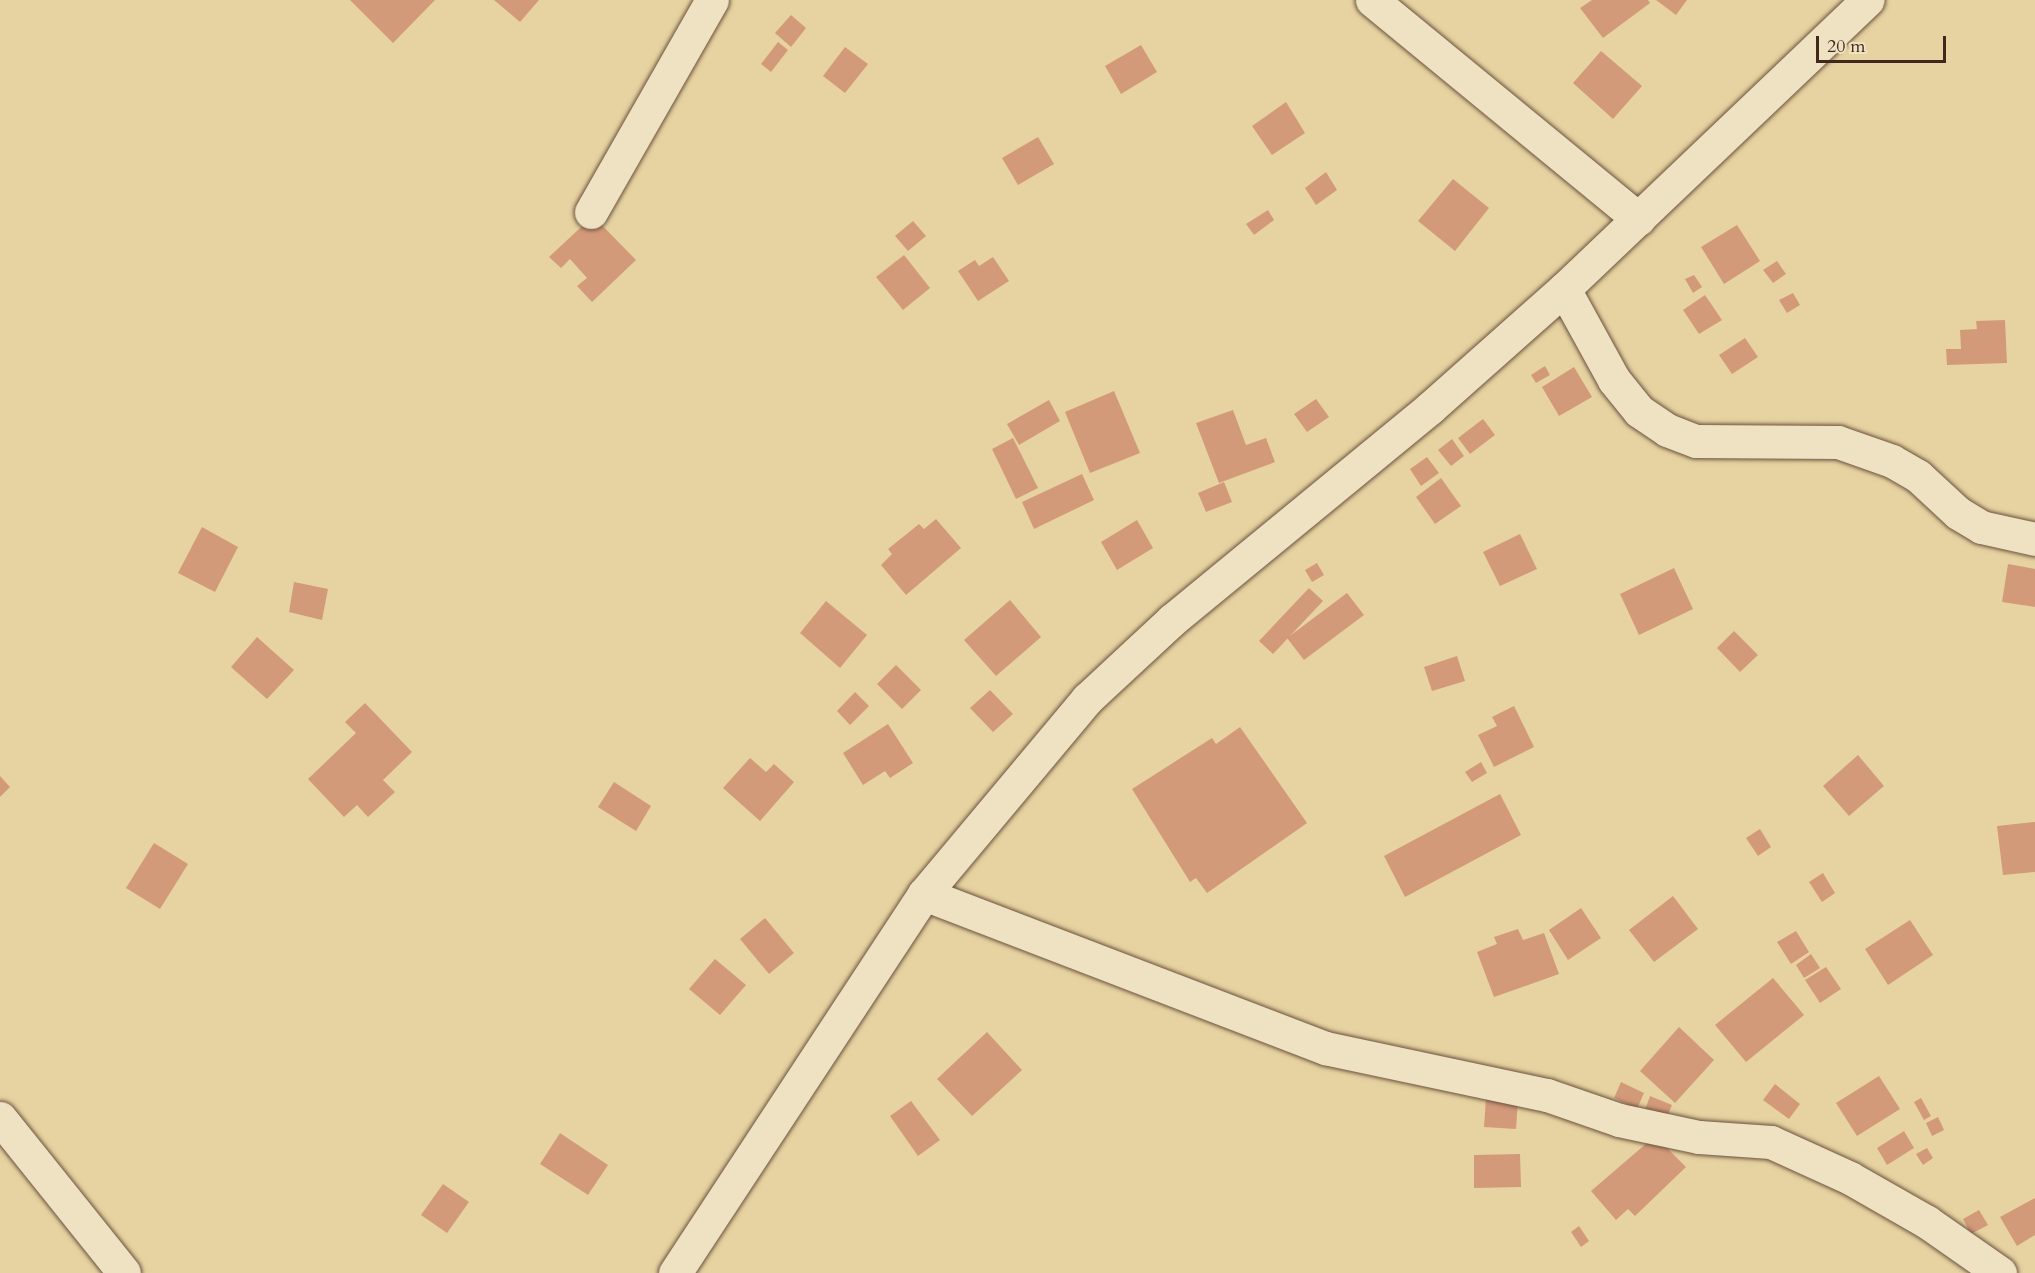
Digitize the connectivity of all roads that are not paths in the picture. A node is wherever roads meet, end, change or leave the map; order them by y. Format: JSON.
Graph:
{"nodes":[{"id":1,"x":712,"y":0,"type":"edge"},
{"id":2,"x":1372,"y":0,"type":"edge"},
{"id":3,"x":1867,"y":0,"type":"edge"},
{"id":4,"x":591,"y":212,"type":"dead end"},
{"id":5,"x":1639,"y":219,"type":"junction"},
{"id":6,"x":1564,"y":289,"type":"junction"},
{"id":7,"x":2035,"y":538,"type":"edge"},
{"id":8,"x":924,"y":894,"type":"junction"},
{"id":9,"x":0,"y":1118,"type":"edge"},
{"id":10,"x":675,"y":1272,"type":"edge"},
{"id":11,"x":124,"y":1273,"type":"edge"},
{"id":12,"x":2000,"y":1273,"type":"edge"}],
"edges":[{"from":1,"to":4,"type":"street"},
{"from":2,"to":5,"type":"street"},
{"from":3,"to":5,"type":"street"},
{"from":5,"to":6,"type":"street"},
{"from":6,"to":7,"type":"street"},
{"from":6,"to":8,"type":"street"},
{"from":8,"to":10,"type":"street"},
{"from":8,"to":12,"type":"street"},
{"from":9,"to":11,"type":"street"}]}
